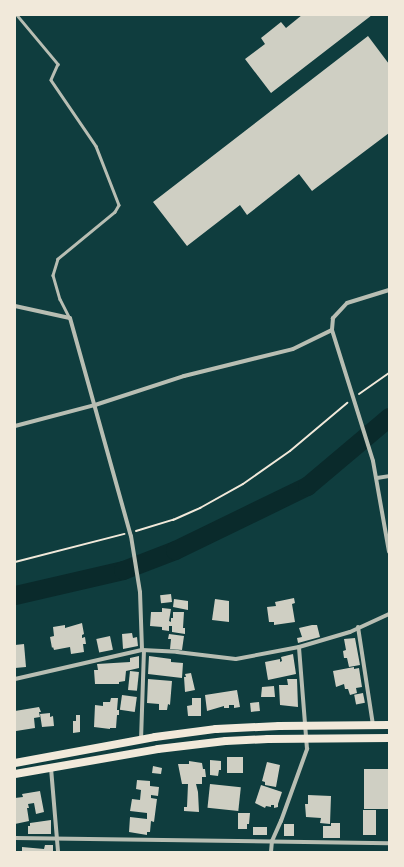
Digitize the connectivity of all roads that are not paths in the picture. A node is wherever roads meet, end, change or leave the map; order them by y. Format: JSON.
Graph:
{"nodes":[{"id":1,"x":17,"y":15,"type":"edge"},
{"id":2,"x":389,"y":290,"type":"edge"},
{"id":3,"x":15,"y":306,"type":"edge"},
{"id":4,"x":70,"y":318,"type":"junction"},
{"id":5,"x":332,"y":330,"type":"junction"},
{"id":6,"x":95,"y":406,"type":"junction"},
{"id":7,"x":15,"y":426,"type":"edge"},
{"id":8,"x":389,"y":476,"type":"edge"},
{"id":9,"x":377,"y":478,"type":"junction"},
{"id":10,"x":389,"y":552,"type":"edge"},
{"id":11,"x":389,"y":614,"type":"edge"},
{"id":12,"x":358,"y":627,"type":"junction"},
{"id":13,"x":299,"y":647,"type":"junction"},
{"id":14,"x":143,"y":650,"type":"junction"},
{"id":15,"x":15,"y":680,"type":"edge"},
{"id":16,"x":373,"y":725,"type":"junction"},
{"id":17,"x":389,"y":725,"type":"edge"},
{"id":18,"x":305,"y":726,"type":"junction"},
{"id":19,"x":389,"y":738,"type":"edge"},
{"id":20,"x":307,"y":739,"type":"junction"},
{"id":21,"x":140,"y":740,"type":"junction"},
{"id":22,"x":15,"y":763,"type":"edge"},
{"id":23,"x":51,"y":768,"type":"junction"},
{"id":24,"x":15,"y":774,"type":"edge"},
{"id":25,"x":15,"y":838,"type":"edge"},
{"id":26,"x":58,"y":838,"type":"junction"},
{"id":27,"x":272,"y":841,"type":"junction"},
{"id":28,"x":389,"y":843,"type":"edge"},
{"id":29,"x":58,"y":852,"type":"edge"},
{"id":30,"x":271,"y":852,"type":"edge"}],
"edges":[{"from":1,"to":4,"type":"lane"},
{"from":2,"to":5,"type":"street"},
{"from":3,"to":4,"type":"street"},
{"from":4,"to":6,"type":"street"},
{"from":5,"to":6,"type":"street"},
{"from":5,"to":9,"type":"street"},
{"from":6,"to":7,"type":"street"},
{"from":6,"to":14,"type":"street"},
{"from":8,"to":9,"type":"street"},
{"from":9,"to":10,"type":"street"},
{"from":11,"to":12,"type":"street"},
{"from":12,"to":13,"type":"street"},
{"from":12,"to":16,"type":"street"},
{"from":13,"to":14,"type":"street"},
{"from":13,"to":18,"type":"street"},
{"from":14,"to":15,"type":"street"},
{"from":14,"to":21,"type":"street"},
{"from":16,"to":17,"type":"highway"},
{"from":16,"to":18,"type":"highway"},
{"from":18,"to":20,"type":"street"},
{"from":18,"to":21,"type":"highway"},
{"from":19,"to":20,"type":"highway"},
{"from":20,"to":23,"type":"highway"},
{"from":20,"to":27,"type":"street"},
{"from":21,"to":22,"type":"highway"},
{"from":23,"to":24,"type":"highway"},
{"from":23,"to":26,"type":"street"},
{"from":25,"to":26,"type":"street"},
{"from":26,"to":27,"type":"street"},
{"from":26,"to":29,"type":"street"},
{"from":27,"to":28,"type":"street"},
{"from":27,"to":30,"type":"street"}]}
